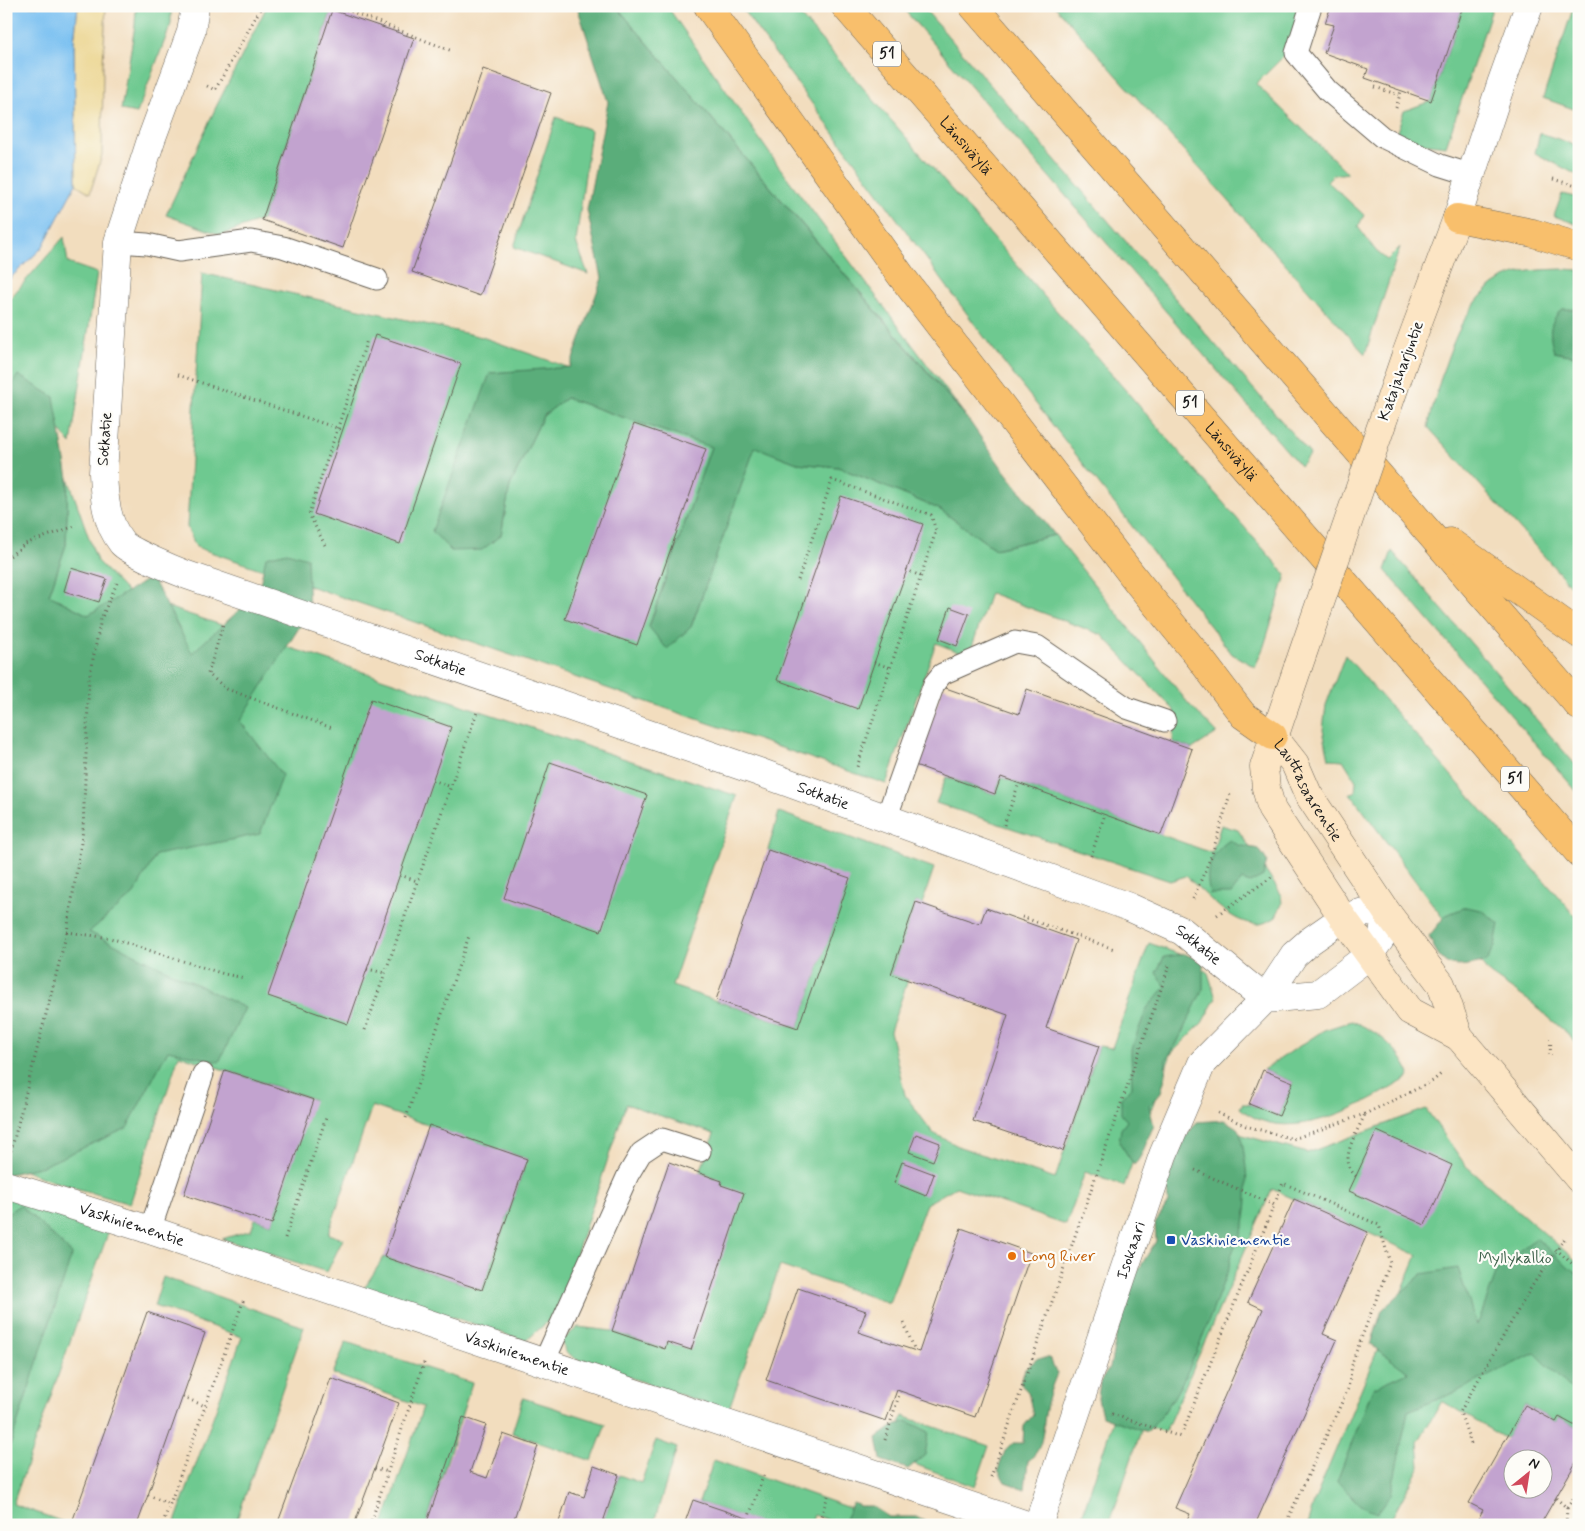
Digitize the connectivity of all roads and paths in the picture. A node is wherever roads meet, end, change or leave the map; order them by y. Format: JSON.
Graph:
{"nodes":[{"id":1,"x":195,"y":6,"type":"edge"},
{"id":2,"x":262,"y":6,"type":"edge"},
{"id":3,"x":337,"y":6,"type":"edge"},
{"id":4,"x":708,"y":6,"type":"edge"},
{"id":5,"x":845,"y":6,"type":"edge"},
{"id":6,"x":973,"y":6,"type":"edge"},
{"id":7,"x":1311,"y":6,"type":"edge"},
{"id":8,"x":1529,"y":6,"type":"edge"},
{"id":9,"x":452,"y":51,"type":"dead end"},
{"id":10,"x":206,"y":85,"type":"dead end"},
{"id":11,"x":1401,"y":91,"type":"dead end"},
{"id":12,"x":1395,"y":108,"type":"dead end"},
{"id":13,"x":1472,"y":175,"type":"junction"},
{"id":14,"x":1553,"y":179,"type":"dead end"},
{"id":15,"x":1579,"y":187,"type":"edge"},
{"id":16,"x":1457,"y":218,"type":"junction"},
{"id":17,"x":118,"y":242,"type":"junction"},
{"id":18,"x":1579,"y":247,"type":"edge"},
{"id":19,"x":377,"y":279,"type":"dead end"},
{"id":20,"x":367,"y":340,"type":"dead end"},
{"id":21,"x":178,"y":375,"type":"dead end"},
{"id":22,"x":338,"y":428,"type":"junction"},
{"id":23,"x":343,"y":430,"type":"dead end"},
{"id":24,"x":1415,"y":516,"type":"junction"},
{"id":25,"x":112,"y":527,"type":"junction"},
{"id":26,"x":326,"y":545,"type":"dead end"},
{"id":27,"x":6,"y":559,"type":"edge"},
{"id":28,"x":906,"y":570,"type":"dead end"},
{"id":29,"x":120,"y":576,"type":"dead end"},
{"id":30,"x":921,"y":576,"type":"junction"},
{"id":31,"x":798,"y":580,"type":"dead end"},
{"id":32,"x":234,"y":591,"type":"junction"},
{"id":33,"x":1579,"y":634,"type":"edge"},
{"id":34,"x":874,"y":662,"type":"dead end"},
{"id":35,"x":890,"y":668,"type":"junction"},
{"id":36,"x":489,"y":678,"type":"junction"},
{"id":37,"x":1579,"y":706,"type":"edge"},
{"id":38,"x":1165,"y":722,"type":"dead end"},
{"id":39,"x":332,"y":728,"type":"dead end"},
{"id":40,"x":1274,"y":736,"type":"junction"},
{"id":41,"x":433,"y":780,"type":"dead end"},
{"id":42,"x":1019,"y":783,"type":"dead end"},
{"id":43,"x":451,"y":787,"type":"junction"},
{"id":44,"x":1231,"y":790,"type":"dead end"},
{"id":45,"x":846,"y":804,"type":"junction"},
{"id":46,"x":1105,"y":814,"type":"dead end"},
{"id":47,"x":886,"y":819,"type":"junction"},
{"id":48,"x":1579,"y":853,"type":"edge"},
{"id":49,"x":993,"y":857,"type":"junction"},
{"id":50,"x":1277,"y":873,"type":"dead end"},
{"id":51,"x":400,"y":875,"type":"dead end"},
{"id":52,"x":417,"y":881,"type":"junction"},
{"id":53,"x":1080,"y":889,"type":"junction"},
{"id":54,"x":1192,"y":901,"type":"dead end"},
{"id":55,"x":1209,"y":911,"type":"dead end"},
{"id":56,"x":1388,"y":914,"type":"junction"},
{"id":57,"x":1022,"y":917,"type":"dead end"},
{"id":58,"x":1343,"y":918,"type":"junction"},
{"id":59,"x":1182,"y":931,"type":"junction"},
{"id":60,"x":67,"y":932,"type":"junction"},
{"id":61,"x":469,"y":936,"type":"dead end"},
{"id":62,"x":1114,"y":949,"type":"dead end"},
{"id":63,"x":1368,"y":956,"type":"junction"},
{"id":64,"x":368,"y":969,"type":"dead end"},
{"id":65,"x":385,"y":974,"type":"junction"},
{"id":66,"x":245,"y":978,"type":"dead end"},
{"id":67,"x":1266,"y":999,"type":"junction"},
{"id":68,"x":365,"y":1030,"type":"dead end"},
{"id":69,"x":1551,"y":1038,"type":"dead end"},
{"id":70,"x":1464,"y":1044,"type":"junction"},
{"id":71,"x":1550,"y":1055,"type":"dead end"},
{"id":72,"x":203,"y":1074,"type":"dead end"},
{"id":73,"x":1186,"y":1098,"type":"junction"},
{"id":74,"x":1365,"y":1114,"type":"junction"},
{"id":75,"x":326,"y":1118,"type":"dead end"},
{"id":76,"x":406,"y":1118,"type":"dead end"},
{"id":77,"x":700,"y":1151,"type":"dead end"},
{"id":78,"x":1163,"y":1155,"type":"junction"},
{"id":79,"x":9,"y":1157,"type":"dead end"},
{"id":80,"x":1356,"y":1176,"type":"dead end"},
{"id":81,"x":1579,"y":1179,"type":"edge"},
{"id":82,"x":6,"y":1185,"type":"edge"},
{"id":83,"x":1274,"y":1205,"type":"junction"},
{"id":84,"x":150,"y":1230,"type":"junction"},
{"id":85,"x":1565,"y":1238,"type":"dead end"},
{"id":86,"x":1556,"y":1249,"type":"junction"},
{"id":87,"x":265,"y":1269,"type":"junction"},
{"id":88,"x":1579,"y":1270,"type":"edge"},
{"id":89,"x":904,"y":1323,"type":"dead end"},
{"id":90,"x":436,"y":1327,"type":"junction"},
{"id":91,"x":914,"y":1351,"type":"dead end"},
{"id":92,"x":544,"y":1362,"type":"junction"},
{"id":93,"x":900,"y":1392,"type":"dead end"},
{"id":94,"x":183,"y":1397,"type":"dead end"},
{"id":95,"x":1078,"y":1403,"type":"junction"},
{"id":96,"x":205,"y":1406,"type":"junction"},
{"id":97,"x":891,"y":1422,"type":"dead end"},
{"id":98,"x":1183,"y":1431,"type":"dead end"},
{"id":99,"x":1181,"y":1437,"type":"dead end"},
{"id":100,"x":1471,"y":1444,"type":"dead end"},
{"id":101,"x":375,"y":1468,"type":"dead end"},
{"id":102,"x":388,"y":1472,"type":"junction"},
{"id":103,"x":990,"y":1482,"type":"dead end"},
{"id":104,"x":1579,"y":1490,"type":"edge"},
{"id":105,"x":148,"y":1496,"type":"dead end"},
{"id":106,"x":755,"y":1498,"type":"dead end"},
{"id":107,"x":1556,"y":1498,"type":"dead end"},
{"id":108,"x":170,"y":1504,"type":"junction"},
{"id":109,"x":1567,"y":1508,"type":"junction"},
{"id":110,"x":748,"y":1519,"type":"dead end"},
{"id":111,"x":163,"y":1523,"type":"dead end"},
{"id":112,"x":370,"y":1525,"type":"edge"},
{"id":113,"x":1027,"y":1525,"type":"edge"},
{"id":114,"x":1038,"y":1525,"type":"edge"},
{"id":115,"x":1285,"y":1525,"type":"edge"},
{"id":116,"x":1566,"y":1525,"type":"edge"}],
"edges":[{"from":1,"to":17,"type":"street","name":"Sotkatie"},
{"from":2,"to":10,"type":"path"},
{"from":3,"to":9,"type":"path"},
{"from":4,"to":40,"type":"highway"},
{"from":5,"to":48,"type":"highway","name":"Länsiväylä","number":"51"},
{"from":6,"to":24,"type":"highway"},
{"from":7,"to":13,"type":"lane"},
{"from":8,"to":13,"type":"street","name":"Katajaharjuntie"},
{"from":11,"to":12,"type":"path"},
{"from":13,"to":16,"type":"street","name":"Katajaharjuntie"},
{"from":14,"to":15,"type":"path"},
{"from":16,"to":18,"type":"highway"},
{"from":16,"to":40,"type":"main road","name":"Katajaharjuntie","bridge":true},
{"from":17,"to":19,"type":"lane"},
{"from":17,"to":25,"type":"street","name":"Sotkatie"},
{"from":20,"to":22,"type":"path"},
{"from":21,"to":22,"type":"path"},
{"from":22,"to":23,"type":"path"},
{"from":22,"to":26,"type":"path"},
{"from":24,"to":33,"type":"highway"},
{"from":24,"to":37,"type":"highway"},
{"from":25,"to":27,"type":"path"},
{"from":25,"to":32,"type":"street","name":"Sotkatie"},
{"from":28,"to":30,"type":"path"},
{"from":29,"to":60,"type":"path"},
{"from":30,"to":31,"type":"path"},
{"from":30,"to":35,"type":"path"},
{"from":32,"to":36,"type":"street","name":"Sotkatie"},
{"from":32,"to":39,"type":"path"},
{"from":34,"to":35,"type":"path"},
{"from":35,"to":45,"type":"path"},
{"from":36,"to":43,"type":"path"},
{"from":36,"to":45,"type":"street","name":"Sotkatie"},
{"from":38,"to":47,"type":"lane"},
{"from":40,"to":56,"type":"main road","name":"Lauttasaarentie"},
{"from":40,"to":58,"type":"main road","name":"Lauttasaarentie"},
{"from":41,"to":43,"type":"path"},
{"from":42,"to":49,"type":"path"},
{"from":43,"to":52,"type":"path"},
{"from":44,"to":54,"type":"path"},
{"from":45,"to":47,"type":"street","name":"Sotkatie"},
{"from":46,"to":53,"type":"path"},
{"from":47,"to":49,"type":"street","name":"Sotkatie"},
{"from":49,"to":53,"type":"street","name":"Sotkatie"},
{"from":50,"to":55,"type":"path"},
{"from":51,"to":52,"type":"path"},
{"from":52,"to":65,"type":"path"},
{"from":53,"to":59,"type":"street","name":"Sotkatie"},
{"from":56,"to":58,"type":"street","name":"Isokaari"},
{"from":56,"to":63,"type":"street"},
{"from":56,"to":70,"type":"main road","name":"Lauttasaarentie"},
{"from":57,"to":62,"type":"path"},
{"from":58,"to":63,"type":"main road","name":"Lauttasaarentie"},
{"from":58,"to":67,"type":"street","name":"Isokaari"},
{"from":59,"to":67,"type":"street","name":"Sotkatie"},
{"from":59,"to":103,"type":"path"},
{"from":60,"to":66,"type":"path"},
{"from":60,"to":79,"type":"path"},
{"from":61,"to":76,"type":"path"},
{"from":63,"to":67,"type":"street"},
{"from":63,"to":70,"type":"main road","name":"Lauttasaarentie"},
{"from":64,"to":65,"type":"path"},
{"from":65,"to":68,"type":"path"},
{"from":67,"to":73,"type":"street","name":"Isokaari"},
{"from":69,"to":71,"type":"path"},
{"from":70,"to":74,"type":"path"},
{"from":70,"to":81,"type":"main road","name":"Lauttasaarentie"},
{"from":72,"to":84,"type":"lane"},
{"from":73,"to":74,"type":"path"},
{"from":73,"to":78,"type":"street","name":"Isokaari"},
{"from":74,"to":80,"type":"path"},
{"from":75,"to":87,"type":"path"},
{"from":77,"to":92,"type":"lane"},
{"from":78,"to":83,"type":"path"},
{"from":78,"to":95,"type":"street","name":"Isokaari"},
{"from":82,"to":84,"type":"street","name":"Vaskiniementie"},
{"from":83,"to":98,"type":"path"},
{"from":83,"to":115,"type":"path"},
{"from":84,"to":87,"type":"street","name":"Vaskiniementie"},
{"from":85,"to":86,"type":"path"},
{"from":86,"to":88,"type":"path"},
{"from":86,"to":100,"type":"path"},
{"from":87,"to":90,"type":"street","name":"Vaskiniementie"},
{"from":87,"to":96,"type":"path"},
{"from":89,"to":91,"type":"path"},
{"from":90,"to":92,"type":"street","name":"Vaskiniementie"},
{"from":90,"to":102,"type":"path"},
{"from":92,"to":113,"type":"street","name":"Vaskiniementie"},
{"from":93,"to":97,"type":"path"},
{"from":94,"to":96,"type":"path"},
{"from":95,"to":99,"type":"path"},
{"from":95,"to":114,"type":"street","name":"Isokaari"},
{"from":96,"to":108,"type":"path"},
{"from":101,"to":102,"type":"path"},
{"from":102,"to":112,"type":"path"},
{"from":104,"to":109,"type":"path"},
{"from":105,"to":108,"type":"path"},
{"from":106,"to":110,"type":"path"},
{"from":107,"to":109,"type":"path"},
{"from":108,"to":111,"type":"path"},
{"from":109,"to":116,"type":"path"}]}
